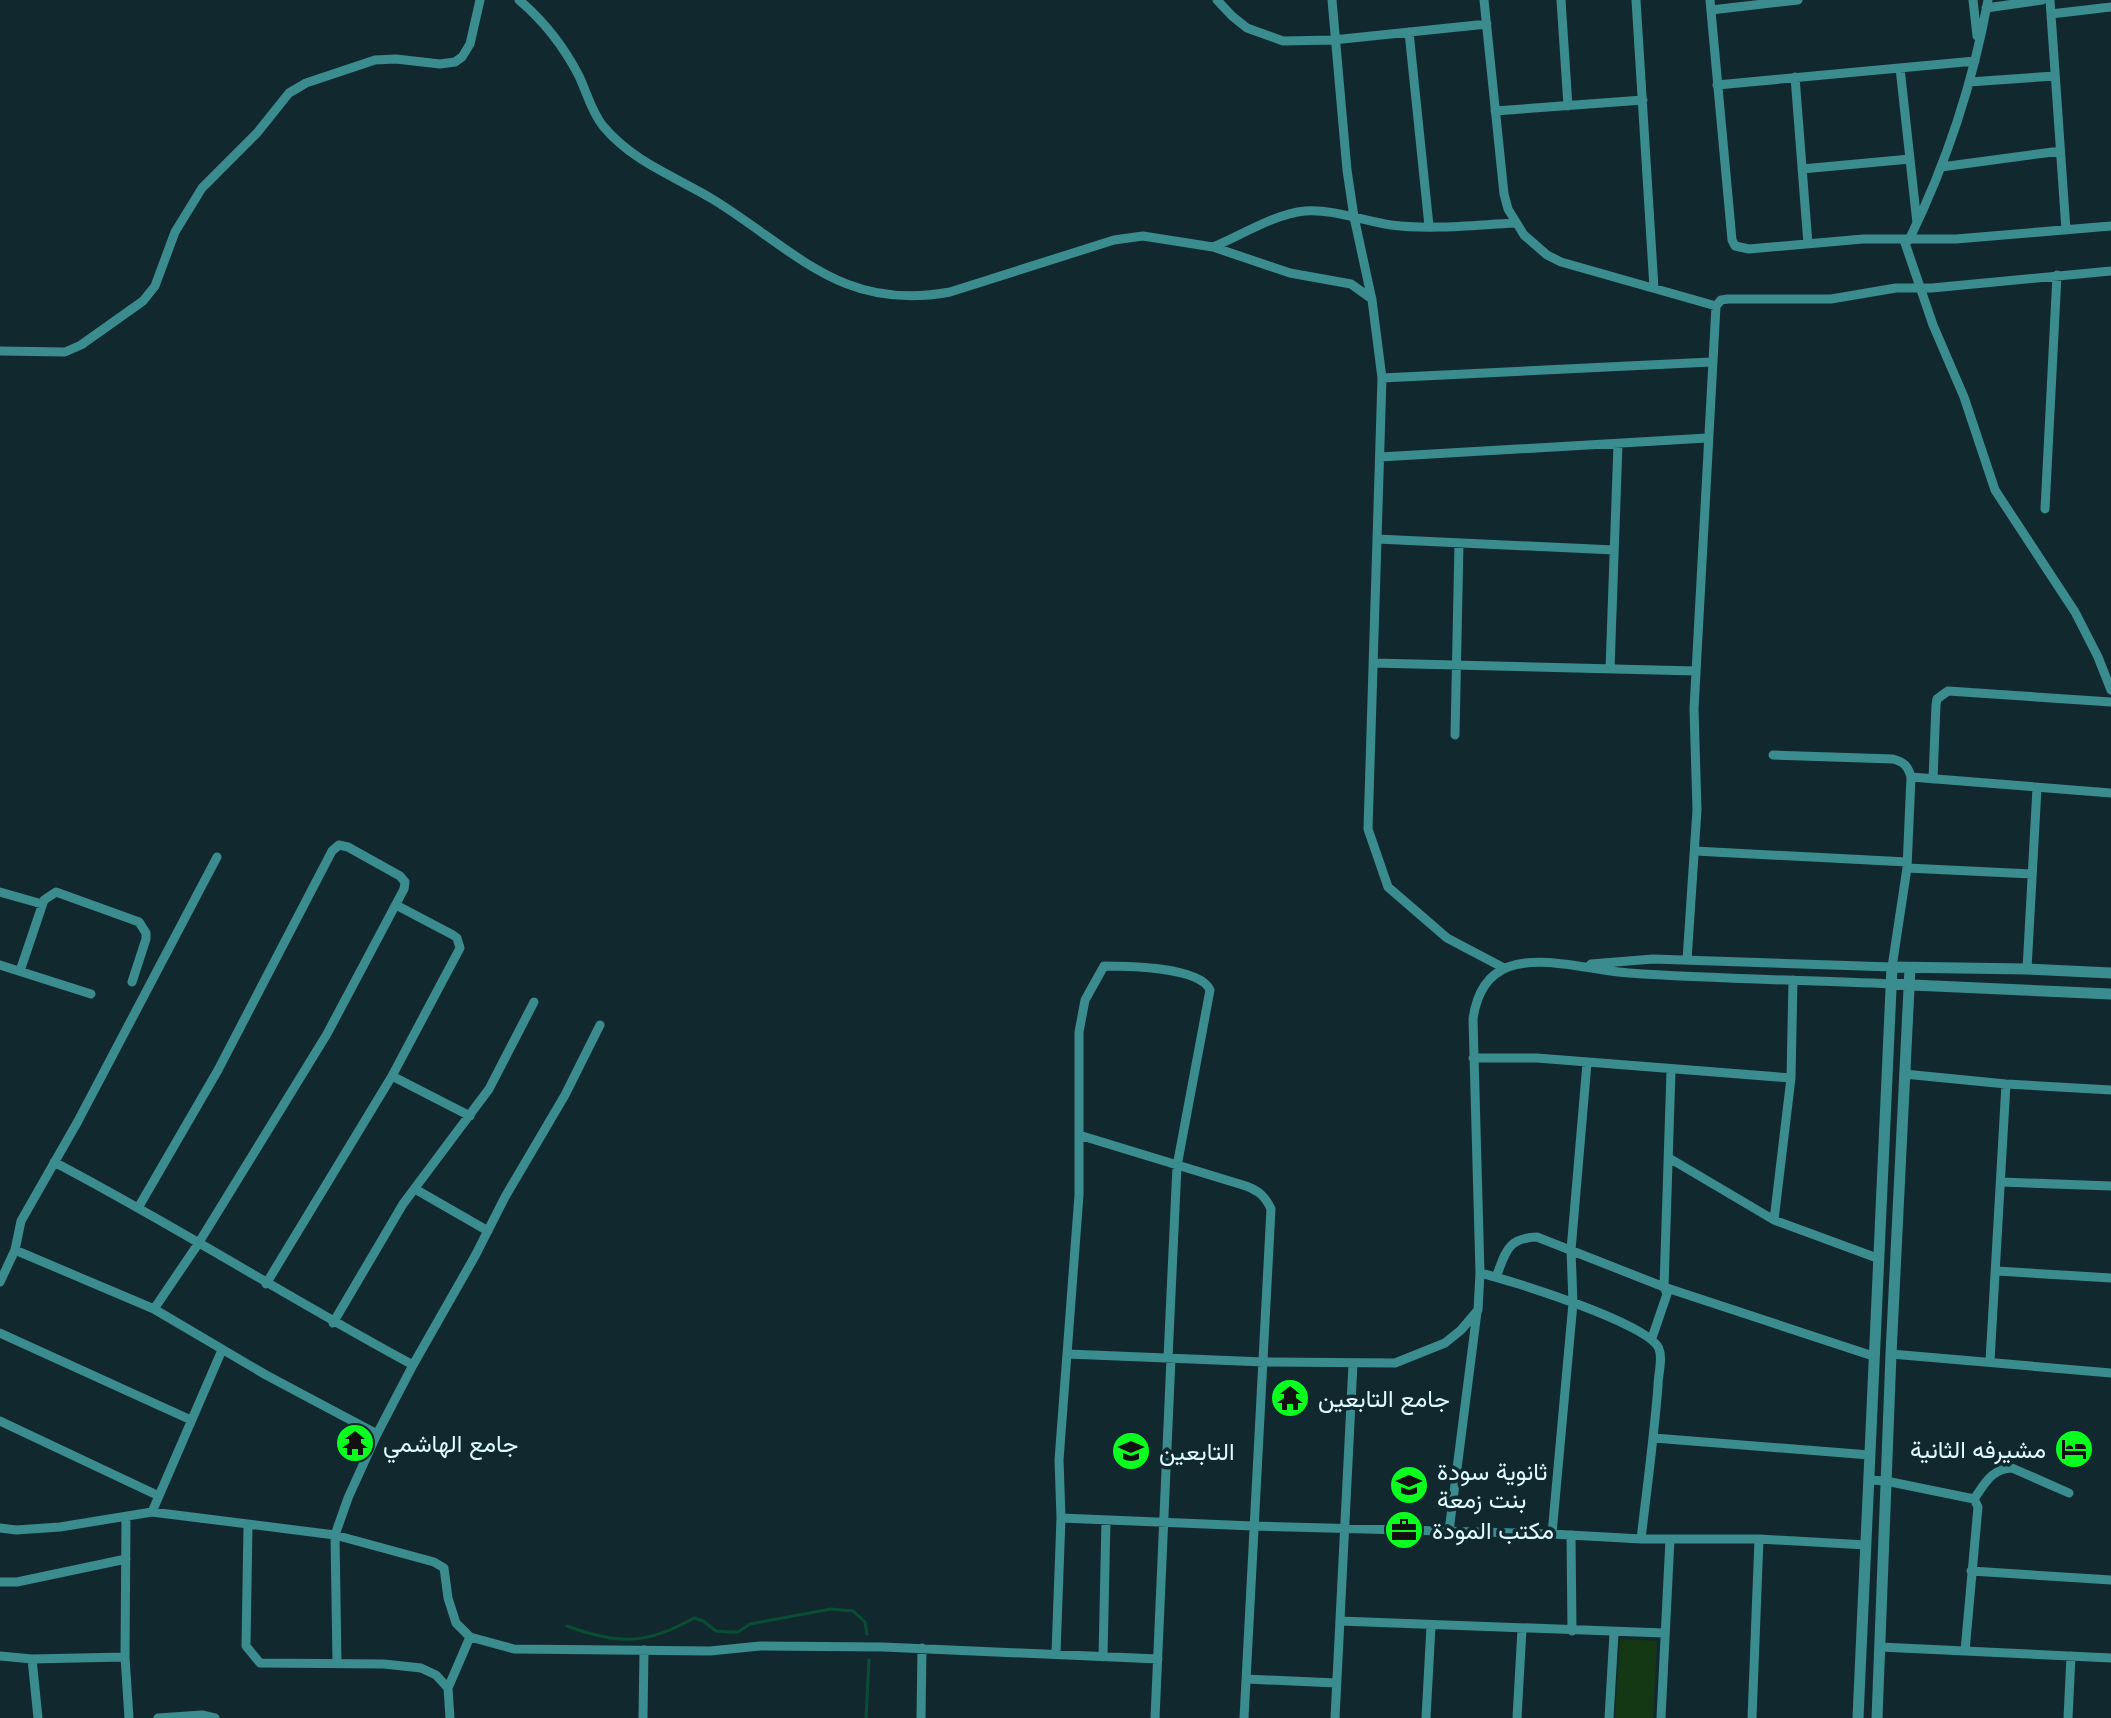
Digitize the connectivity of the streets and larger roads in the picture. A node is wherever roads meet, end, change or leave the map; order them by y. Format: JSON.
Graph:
{"nodes":[{"id":1,"x":480,"y":0,"type":"edge"},
{"id":2,"x":519,"y":0,"type":"edge"},
{"id":3,"x":1217,"y":0,"type":"edge"},
{"id":4,"x":1332,"y":0,"type":"edge"},
{"id":5,"x":1484,"y":0,"type":"edge"},
{"id":6,"x":1561,"y":0,"type":"edge"},
{"id":7,"x":1636,"y":0,"type":"edge"},
{"id":8,"x":1788,"y":0,"type":"edge"},
{"id":9,"x":1798,"y":0,"type":"edge"},
{"id":10,"x":1973,"y":0,"type":"edge"},
{"id":11,"x":2042,"y":0,"type":"edge"},
{"id":12,"x":2050,"y":0,"type":"edge"},
{"id":13,"x":1987,"y":4,"type":"edge"},
{"id":14,"x":1711,"y":5,"type":"edge"},
{"id":15,"x":2111,"y":7,"type":"edge"},
{"id":16,"x":2051,"y":14,"type":"junction"},
{"id":17,"x":1487,"y":24,"type":"junction"},
{"id":18,"x":1409,"y":32,"type":"junction"},
{"id":19,"x":1333,"y":40,"type":"junction"},
{"id":20,"x":1978,"y":48,"type":"junction"},
{"id":21,"x":1975,"y":61,"type":"junction"},
{"id":22,"x":1900,"y":68,"type":"junction"},
{"id":23,"x":2055,"y":76,"type":"junction"},
{"id":24,"x":1795,"y":77,"type":"junction"},
{"id":25,"x":1969,"y":82,"type":"junction"},
{"id":26,"x":1717,"y":85,"type":"junction"},
{"id":27,"x":1643,"y":100,"type":"junction"},
{"id":28,"x":1568,"y":106,"type":"junction"},
{"id":29,"x":1495,"y":111,"type":"junction"},
{"id":30,"x":2060,"y":151,"type":"junction"},
{"id":31,"x":1910,"y":159,"type":"junction"},
{"id":32,"x":1941,"y":167,"type":"junction"},
{"id":33,"x":1802,"y":169,"type":"junction"},
{"id":34,"x":1354,"y":217,"type":"junction"},
{"id":35,"x":1515,"y":223,"type":"junction"},
{"id":36,"x":1917,"y":223,"type":"junction"},
{"id":37,"x":1429,"y":226,"type":"junction"},
{"id":38,"x":2111,"y":226,"type":"edge"},
{"id":39,"x":2066,"y":230,"type":"junction"},
{"id":40,"x":1907,"y":240,"type":"junction"},
{"id":41,"x":1808,"y":244,"type":"junction"},
{"id":42,"x":1213,"y":247,"type":"junction"},
{"id":43,"x":2111,"y":271,"type":"edge"},
{"id":44,"x":2057,"y":275,"type":"junction"},
{"id":45,"x":1654,"y":288,"type":"junction"},
{"id":46,"x":1921,"y":289,"type":"junction"},
{"id":47,"x":1372,"y":300,"type":"junction"},
{"id":48,"x":1716,"y":306,"type":"junction"},
{"id":49,"x":0,"y":351,"type":"edge"},
{"id":50,"x":1711,"y":362,"type":"junction"},
{"id":51,"x":1382,"y":378,"type":"junction"},
{"id":52,"x":1707,"y":438,"type":"junction"},
{"id":53,"x":1618,"y":444,"type":"junction"},
{"id":54,"x":1380,"y":457,"type":"junction"},
{"id":55,"x":2045,"y":509,"type":"dead end"},
{"id":56,"x":1377,"y":539,"type":"junction"},
{"id":57,"x":1459,"y":543,"type":"junction"},
{"id":58,"x":1614,"y":550,"type":"junction"},
{"id":59,"x":1373,"y":663,"type":"junction"},
{"id":60,"x":1456,"y":664,"type":"junction"},
{"id":61,"x":2107,"y":666,"type":"edge"},
{"id":62,"x":1610,"y":669,"type":"junction"},
{"id":63,"x":1696,"y":671,"type":"junction"},
{"id":64,"x":2111,"y":690,"type":"edge"},
{"id":65,"x":2111,"y":702,"type":"edge"},
{"id":66,"x":1455,"y":735,"type":"dead end"},
{"id":67,"x":1773,"y":755,"type":"dead end"},
{"id":68,"x":1911,"y":777,"type":"junction"},
{"id":69,"x":1933,"y":779,"type":"junction"},
{"id":70,"x":2037,"y":788,"type":"junction"},
{"id":71,"x":2111,"y":793,"type":"edge"},
{"id":72,"x":1695,"y":851,"type":"junction"},
{"id":73,"x":217,"y":857,"type":"dead end"},
{"id":74,"x":1907,"y":865,"type":"junction"},
{"id":75,"x":2032,"y":874,"type":"junction"},
{"id":76,"x":0,"y":892,"type":"edge"},
{"id":77,"x":42,"y":904,"type":"junction"},
{"id":78,"x":396,"y":905,"type":"junction"},
{"id":79,"x":1687,"y":960,"type":"junction"},
{"id":80,"x":0,"y":965,"type":"edge"},
{"id":81,"x":1584,"y":966,"type":"junction"},
{"id":82,"x":1892,"y":967,"type":"junction"},
{"id":83,"x":1504,"y":968,"type":"junction"},
{"id":84,"x":1910,"y":968,"type":"junction"},
{"id":85,"x":2027,"y":969,"type":"junction"},
{"id":86,"x":20,"y":971,"type":"junction"},
{"id":87,"x":2111,"y":973,"type":"edge"},
{"id":88,"x":1793,"y":980,"type":"junction"},
{"id":89,"x":132,"y":982,"type":"dead end"},
{"id":90,"x":1891,"y":984,"type":"junction"},
{"id":91,"x":1909,"y":985,"type":"junction"},
{"id":92,"x":91,"y":994,"type":"dead end"},
{"id":93,"x":2111,"y":994,"type":"edge"},
{"id":94,"x":534,"y":1002,"type":"dead end"},
{"id":95,"x":600,"y":1025,"type":"dead end"},
{"id":96,"x":1473,"y":1058,"type":"junction"},
{"id":97,"x":1587,"y":1063,"type":"junction"},
{"id":98,"x":1671,"y":1071,"type":"junction"},
{"id":99,"x":1904,"y":1074,"type":"junction"},
{"id":100,"x":392,"y":1076,"type":"junction"},
{"id":101,"x":1791,"y":1078,"type":"junction"},
{"id":102,"x":2006,"y":1084,"type":"junction"},
{"id":103,"x":2111,"y":1090,"type":"edge"},
{"id":104,"x":470,"y":1116,"type":"junction"},
{"id":105,"x":1079,"y":1135,"type":"junction"},
{"id":106,"x":1669,"y":1158,"type":"junction"},
{"id":107,"x":54,"y":1162,"type":"junction"},
{"id":108,"x":1177,"y":1166,"type":"junction"},
{"id":109,"x":2001,"y":1182,"type":"junction"},
{"id":110,"x":2111,"y":1186,"type":"edge"},
{"id":111,"x":415,"y":1189,"type":"junction"},
{"id":112,"x":138,"y":1208,"type":"junction"},
{"id":113,"x":1774,"y":1220,"type":"junction"},
{"id":114,"x":488,"y":1231,"type":"junction"},
{"id":115,"x":198,"y":1244,"type":"junction"},
{"id":116,"x":15,"y":1250,"type":"junction"},
{"id":117,"x":1571,"y":1250,"type":"junction"},
{"id":118,"x":1877,"y":1258,"type":"junction"},
{"id":119,"x":1997,"y":1271,"type":"junction"},
{"id":120,"x":1480,"y":1273,"type":"junction"},
{"id":121,"x":1496,"y":1277,"type":"junction"},
{"id":122,"x":2111,"y":1278,"type":"edge"},
{"id":123,"x":0,"y":1282,"type":"edge"},
{"id":124,"x":266,"y":1284,"type":"junction"},
{"id":125,"x":1664,"y":1287,"type":"junction"},
{"id":126,"x":1573,"y":1303,"type":"junction"},
{"id":127,"x":154,"y":1309,"type":"junction"},
{"id":128,"x":1478,"y":1310,"type":"junction"},
{"id":129,"x":333,"y":1323,"type":"junction"},
{"id":130,"x":0,"y":1333,"type":"edge"},
{"id":131,"x":1652,"y":1338,"type":"junction"},
{"id":132,"x":222,"y":1350,"type":"junction"},
{"id":133,"x":1068,"y":1354,"type":"junction"},
{"id":134,"x":1891,"y":1354,"type":"junction"},
{"id":135,"x":1873,"y":1356,"type":"junction"},
{"id":136,"x":1169,"y":1358,"type":"junction"},
{"id":137,"x":1990,"y":1361,"type":"junction"},
{"id":138,"x":1264,"y":1362,"type":"junction"},
{"id":139,"x":1353,"y":1364,"type":"junction"},
{"id":140,"x":413,"y":1365,"type":"junction"},
{"id":141,"x":2111,"y":1373,"type":"edge"},
{"id":142,"x":191,"y":1420,"type":"junction"},
{"id":143,"x":0,"y":1421,"type":"edge"},
{"id":144,"x":377,"y":1434,"type":"junction"},
{"id":145,"x":1654,"y":1438,"type":"junction"},
{"id":146,"x":1870,"y":1455,"type":"junction"},
{"id":147,"x":1869,"y":1480,"type":"junction"},
{"id":148,"x":1886,"y":1481,"type":"junction"},
{"id":149,"x":2069,"y":1493,"type":"dead end"},
{"id":150,"x":159,"y":1496,"type":"junction"},
{"id":151,"x":1974,"y":1499,"type":"junction"},
{"id":152,"x":152,"y":1512,"type":"junction"},
{"id":153,"x":126,"y":1517,"type":"junction"},
{"id":154,"x":1061,"y":1518,"type":"junction"},
{"id":155,"x":1106,"y":1520,"type":"junction"},
{"id":156,"x":1163,"y":1521,"type":"junction"},
{"id":157,"x":248,"y":1526,"type":"junction"},
{"id":158,"x":1253,"y":1526,"type":"junction"},
{"id":159,"x":0,"y":1528,"type":"edge"},
{"id":160,"x":1344,"y":1529,"type":"junction"},
{"id":161,"x":1449,"y":1531,"type":"junction"},
{"id":162,"x":1552,"y":1534,"type":"junction"},
{"id":163,"x":335,"y":1535,"type":"junction"},
{"id":164,"x":1571,"y":1535,"type":"junction"},
{"id":165,"x":1641,"y":1539,"type":"junction"},
{"id":166,"x":1670,"y":1539,"type":"junction"},
{"id":167,"x":1759,"y":1539,"type":"junction"},
{"id":168,"x":1866,"y":1545,"type":"junction"},
{"id":169,"x":126,"y":1559,"type":"junction"},
{"id":170,"x":1971,"y":1571,"type":"junction"},
{"id":171,"x":2111,"y":1580,"type":"edge"},
{"id":172,"x":0,"y":1582,"type":"edge"},
{"id":173,"x":1340,"y":1621,"type":"junction"},
{"id":174,"x":1431,"y":1626,"type":"junction"},
{"id":175,"x":1522,"y":1629,"type":"junction"},
{"id":176,"x":1572,"y":1631,"type":"junction"},
{"id":177,"x":1614,"y":1633,"type":"junction"},
{"id":178,"x":1664,"y":1633,"type":"junction"},
{"id":179,"x":470,"y":1637,"type":"junction"},
{"id":180,"x":1880,"y":1647,"type":"junction"},
{"id":181,"x":922,"y":1648,"type":"junction"},
{"id":182,"x":644,"y":1650,"type":"junction"},
{"id":183,"x":1965,"y":1651,"type":"junction"},
{"id":184,"x":1056,"y":1653,"type":"junction"},
{"id":185,"x":0,"y":1656,"type":"edge"},
{"id":186,"x":2071,"y":1656,"type":"junction"},
{"id":187,"x":125,"y":1657,"type":"junction"},
{"id":188,"x":1103,"y":1657,"type":"junction"},
{"id":189,"x":2111,"y":1658,"type":"edge"},
{"id":190,"x":32,"y":1659,"type":"junction"},
{"id":191,"x":1158,"y":1659,"type":"junction"},
{"id":192,"x":337,"y":1663,"type":"junction"},
{"id":193,"x":1246,"y":1679,"type":"junction"},
{"id":194,"x":1336,"y":1683,"type":"junction"},
{"id":195,"x":448,"y":1688,"type":"junction"},
{"id":196,"x":38,"y":1718,"type":"edge"},
{"id":197,"x":129,"y":1718,"type":"edge"},
{"id":198,"x":158,"y":1718,"type":"edge"},
{"id":199,"x":215,"y":1718,"type":"edge"},
{"id":200,"x":450,"y":1718,"type":"edge"},
{"id":201,"x":643,"y":1718,"type":"edge"},
{"id":202,"x":921,"y":1718,"type":"edge"},
{"id":203,"x":1155,"y":1718,"type":"edge"},
{"id":204,"x":1244,"y":1718,"type":"edge"},
{"id":205,"x":1335,"y":1718,"type":"edge"},
{"id":206,"x":1426,"y":1718,"type":"edge"},
{"id":207,"x":1517,"y":1718,"type":"edge"},
{"id":208,"x":1609,"y":1718,"type":"edge"},
{"id":209,"x":1661,"y":1718,"type":"edge"},
{"id":210,"x":1752,"y":1718,"type":"edge"},
{"id":211,"x":1858,"y":1718,"type":"edge"},
{"id":212,"x":1877,"y":1718,"type":"edge"},
{"id":213,"x":2068,"y":1718,"type":"edge"}],
"edges":[{"from":1,"to":49,"type":"street"},
{"from":2,"to":42,"type":"street"},
{"from":3,"to":19,"type":"street"},
{"from":4,"to":19,"type":"street"},
{"from":5,"to":17,"type":"street"},
{"from":6,"to":28,"type":"street"},
{"from":7,"to":27,"type":"street"},
{"from":8,"to":9,"type":"street"},
{"from":8,"to":14,"type":"street"},
{"from":10,"to":20,"type":"street"},
{"from":11,"to":13,"type":"street"},
{"from":12,"to":16,"type":"street"},
{"from":13,"to":20,"type":"street"},
{"from":14,"to":26,"type":"street"},
{"from":15,"to":16,"type":"street"},
{"from":16,"to":23,"type":"street"},
{"from":17,"to":18,"type":"street"},
{"from":17,"to":29,"type":"street"},
{"from":18,"to":19,"type":"street"},
{"from":18,"to":37,"type":"street"},
{"from":19,"to":34,"type":"street"},
{"from":20,"to":21,"type":"street"},
{"from":21,"to":22,"type":"street"},
{"from":21,"to":25,"type":"street"},
{"from":22,"to":24,"type":"street"},
{"from":22,"to":31,"type":"street"},
{"from":23,"to":25,"type":"street"},
{"from":23,"to":30,"type":"street"},
{"from":24,"to":26,"type":"street"},
{"from":24,"to":33,"type":"street"},
{"from":25,"to":32,"type":"street"},
{"from":26,"to":41,"type":"street"},
{"from":27,"to":28,"type":"street"},
{"from":27,"to":45,"type":"street"},
{"from":28,"to":29,"type":"street"},
{"from":29,"to":35,"type":"street"},
{"from":30,"to":32,"type":"street"},
{"from":30,"to":39,"type":"street"},
{"from":31,"to":33,"type":"street"},
{"from":31,"to":36,"type":"street"},
{"from":32,"to":36,"type":"street"},
{"from":33,"to":41,"type":"street"},
{"from":34,"to":37,"type":"street"},
{"from":34,"to":42,"type":"street"},
{"from":34,"to":47,"type":"street"},
{"from":35,"to":37,"type":"street"},
{"from":35,"to":45,"type":"street"},
{"from":36,"to":40,"type":"street"},
{"from":38,"to":39,"type":"street"},
{"from":39,"to":40,"type":"street"},
{"from":40,"to":41,"type":"street"},
{"from":40,"to":46,"type":"street"},
{"from":42,"to":47,"type":"street"},
{"from":43,"to":44,"type":"street"},
{"from":44,"to":46,"type":"street"},
{"from":44,"to":55,"type":"street"},
{"from":45,"to":48,"type":"street"},
{"from":46,"to":48,"type":"street"},
{"from":46,"to":61,"type":"street"},
{"from":47,"to":51,"type":"street"},
{"from":48,"to":50,"type":"street"},
{"from":50,"to":51,"type":"street"},
{"from":50,"to":52,"type":"street"},
{"from":51,"to":54,"type":"street"},
{"from":52,"to":53,"type":"street"},
{"from":52,"to":63,"type":"street"},
{"from":53,"to":54,"type":"street"},
{"from":53,"to":58,"type":"street"},
{"from":54,"to":56,"type":"street"},
{"from":56,"to":57,"type":"street"},
{"from":56,"to":59,"type":"street"},
{"from":57,"to":58,"type":"street"},
{"from":57,"to":60,"type":"street"},
{"from":58,"to":62,"type":"street"},
{"from":59,"to":60,"type":"street"},
{"from":59,"to":83,"type":"street"},
{"from":60,"to":62,"type":"street"},
{"from":60,"to":66,"type":"street"},
{"from":61,"to":64,"type":"street"},
{"from":62,"to":63,"type":"street"},
{"from":63,"to":72,"type":"street"},
{"from":65,"to":69,"type":"street"},
{"from":67,"to":68,"type":"street"},
{"from":68,"to":69,"type":"street"},
{"from":68,"to":74,"type":"street"},
{"from":69,"to":70,"type":"street"},
{"from":70,"to":71,"type":"street"},
{"from":70,"to":75,"type":"street"},
{"from":72,"to":74,"type":"street"},
{"from":72,"to":79,"type":"street"},
{"from":73,"to":107,"type":"street"},
{"from":74,"to":75,"type":"street"},
{"from":74,"to":82,"type":"street"},
{"from":75,"to":85,"type":"street"},
{"from":76,"to":77,"type":"street"},
{"from":77,"to":86,"type":"street"},
{"from":77,"to":89,"type":"street"},
{"from":78,"to":100,"type":"street"},
{"from":78,"to":112,"type":"street"},
{"from":78,"to":115,"type":"street"},
{"from":79,"to":81,"type":"street"},
{"from":79,"to":82,"type":"street"},
{"from":80,"to":86,"type":"street"},
{"from":81,"to":83,"type":"street"},
{"from":81,"to":88,"type":"street"},
{"from":82,"to":84,"type":"street"},
{"from":82,"to":90,"type":"street"},
{"from":83,"to":96,"type":"street"},
{"from":84,"to":85,"type":"street"},
{"from":84,"to":91,"type":"street"},
{"from":85,"to":87,"type":"street"},
{"from":86,"to":92,"type":"street"},
{"from":88,"to":90,"type":"street"},
{"from":88,"to":101,"type":"street"},
{"from":90,"to":91,"type":"street"},
{"from":90,"to":118,"type":"street"},
{"from":91,"to":93,"type":"street"},
{"from":91,"to":99,"type":"street"},
{"from":94,"to":104,"type":"street"},
{"from":95,"to":114,"type":"street"},
{"from":96,"to":97,"type":"street"},
{"from":96,"to":120,"type":"street"},
{"from":97,"to":98,"type":"street"},
{"from":97,"to":117,"type":"street"},
{"from":98,"to":101,"type":"street"},
{"from":98,"to":106,"type":"street"},
{"from":99,"to":102,"type":"street"},
{"from":99,"to":134,"type":"street"},
{"from":100,"to":104,"type":"street"},
{"from":100,"to":124,"type":"street"},
{"from":101,"to":113,"type":"street"},
{"from":102,"to":103,"type":"street"},
{"from":102,"to":109,"type":"street"},
{"from":104,"to":111,"type":"street"},
{"from":105,"to":108,"type":"street"},
{"from":105,"to":108,"type":"street"},
{"from":105,"to":133,"type":"street"},
{"from":106,"to":113,"type":"street"},
{"from":106,"to":125,"type":"street"},
{"from":107,"to":112,"type":"street"},
{"from":107,"to":116,"type":"street"},
{"from":108,"to":136,"type":"street"},
{"from":108,"to":138,"type":"street"},
{"from":109,"to":110,"type":"street"},
{"from":109,"to":119,"type":"street"},
{"from":111,"to":114,"type":"street"},
{"from":111,"to":129,"type":"street"},
{"from":112,"to":115,"type":"street"},
{"from":113,"to":118,"type":"street"},
{"from":114,"to":140,"type":"street"},
{"from":115,"to":124,"type":"street"},
{"from":115,"to":127,"type":"street"},
{"from":116,"to":123,"type":"street"},
{"from":116,"to":127,"type":"street"},
{"from":117,"to":121,"type":"street"},
{"from":117,"to":125,"type":"street"},
{"from":117,"to":126,"type":"street"},
{"from":118,"to":135,"type":"street"},
{"from":119,"to":122,"type":"street"},
{"from":119,"to":137,"type":"street"},
{"from":120,"to":121,"type":"street"},
{"from":120,"to":128,"type":"street"},
{"from":121,"to":126,"type":"street"},
{"from":124,"to":129,"type":"street"},
{"from":125,"to":131,"type":"street"},
{"from":125,"to":135,"type":"street"},
{"from":126,"to":131,"type":"street"},
{"from":126,"to":162,"type":"street"},
{"from":127,"to":132,"type":"street"},
{"from":128,"to":139,"type":"street"},
{"from":128,"to":161,"type":"street"},
{"from":129,"to":140,"type":"street"},
{"from":130,"to":142,"type":"street"},
{"from":131,"to":145,"type":"street"},
{"from":132,"to":142,"type":"street"},
{"from":132,"to":144,"type":"street"},
{"from":133,"to":136,"type":"street"},
{"from":133,"to":154,"type":"street"},
{"from":134,"to":137,"type":"street"},
{"from":134,"to":148,"type":"street"},
{"from":135,"to":146,"type":"street"},
{"from":136,"to":138,"type":"street"},
{"from":136,"to":156,"type":"street"},
{"from":137,"to":141,"type":"street"},
{"from":138,"to":139,"type":"street"},
{"from":138,"to":158,"type":"street"},
{"from":139,"to":160,"type":"street"},
{"from":140,"to":144,"type":"street"},
{"from":142,"to":150,"type":"street"},
{"from":143,"to":150,"type":"street"},
{"from":144,"to":163,"type":"street"},
{"from":145,"to":146,"type":"street"},
{"from":145,"to":165,"type":"street"},
{"from":146,"to":147,"type":"street"},
{"from":147,"to":148,"type":"street"},
{"from":147,"to":168,"type":"street"},
{"from":148,"to":151,"type":"street"},
{"from":148,"to":180,"type":"street"},
{"from":149,"to":151,"type":"street"},
{"from":150,"to":152,"type":"street"},
{"from":151,"to":170,"type":"street"},
{"from":152,"to":153,"type":"street"},
{"from":152,"to":157,"type":"street"},
{"from":153,"to":159,"type":"street"},
{"from":153,"to":169,"type":"street"},
{"from":154,"to":155,"type":"street"},
{"from":154,"to":184,"type":"street"},
{"from":155,"to":156,"type":"street"},
{"from":155,"to":188,"type":"street"},
{"from":156,"to":158,"type":"street"},
{"from":156,"to":191,"type":"street"},
{"from":157,"to":163,"type":"street"},
{"from":157,"to":192,"type":"street"},
{"from":158,"to":160,"type":"street"},
{"from":158,"to":193,"type":"street"},
{"from":160,"to":161,"type":"street"},
{"from":160,"to":173,"type":"street"},
{"from":161,"to":162,"type":"street"},
{"from":162,"to":164,"type":"street"},
{"from":163,"to":179,"type":"street"},
{"from":163,"to":192,"type":"street"},
{"from":164,"to":165,"type":"street"},
{"from":164,"to":176,"type":"street"},
{"from":165,"to":166,"type":"street"},
{"from":166,"to":167,"type":"street"},
{"from":166,"to":178,"type":"street"},
{"from":167,"to":168,"type":"street"},
{"from":167,"to":210,"type":"street"},
{"from":168,"to":211,"type":"street"},
{"from":169,"to":172,"type":"street"},
{"from":169,"to":187,"type":"street"},
{"from":170,"to":171,"type":"street"},
{"from":170,"to":183,"type":"street"},
{"from":173,"to":174,"type":"street"},
{"from":173,"to":194,"type":"street"},
{"from":174,"to":175,"type":"street"},
{"from":174,"to":206,"type":"street"},
{"from":175,"to":176,"type":"street"},
{"from":175,"to":207,"type":"street"},
{"from":176,"to":177,"type":"street"},
{"from":177,"to":178,"type":"street"},
{"from":177,"to":208,"type":"street"},
{"from":178,"to":209,"type":"street"},
{"from":179,"to":182,"type":"street"},
{"from":179,"to":195,"type":"street"},
{"from":180,"to":183,"type":"street"},
{"from":180,"to":212,"type":"street"},
{"from":181,"to":182,"type":"street"},
{"from":181,"to":184,"type":"street"},
{"from":181,"to":202,"type":"street"},
{"from":182,"to":201,"type":"street"},
{"from":183,"to":186,"type":"street"},
{"from":184,"to":188,"type":"street"},
{"from":185,"to":190,"type":"street"},
{"from":186,"to":189,"type":"street"},
{"from":186,"to":213,"type":"street"},
{"from":187,"to":190,"type":"street"},
{"from":187,"to":197,"type":"street"},
{"from":188,"to":191,"type":"street"},
{"from":190,"to":196,"type":"street"},
{"from":191,"to":203,"type":"street"},
{"from":192,"to":195,"type":"street"},
{"from":193,"to":194,"type":"street"},
{"from":193,"to":204,"type":"street"},
{"from":194,"to":205,"type":"street"},
{"from":195,"to":200,"type":"street"},
{"from":198,"to":199,"type":"street"}]}
